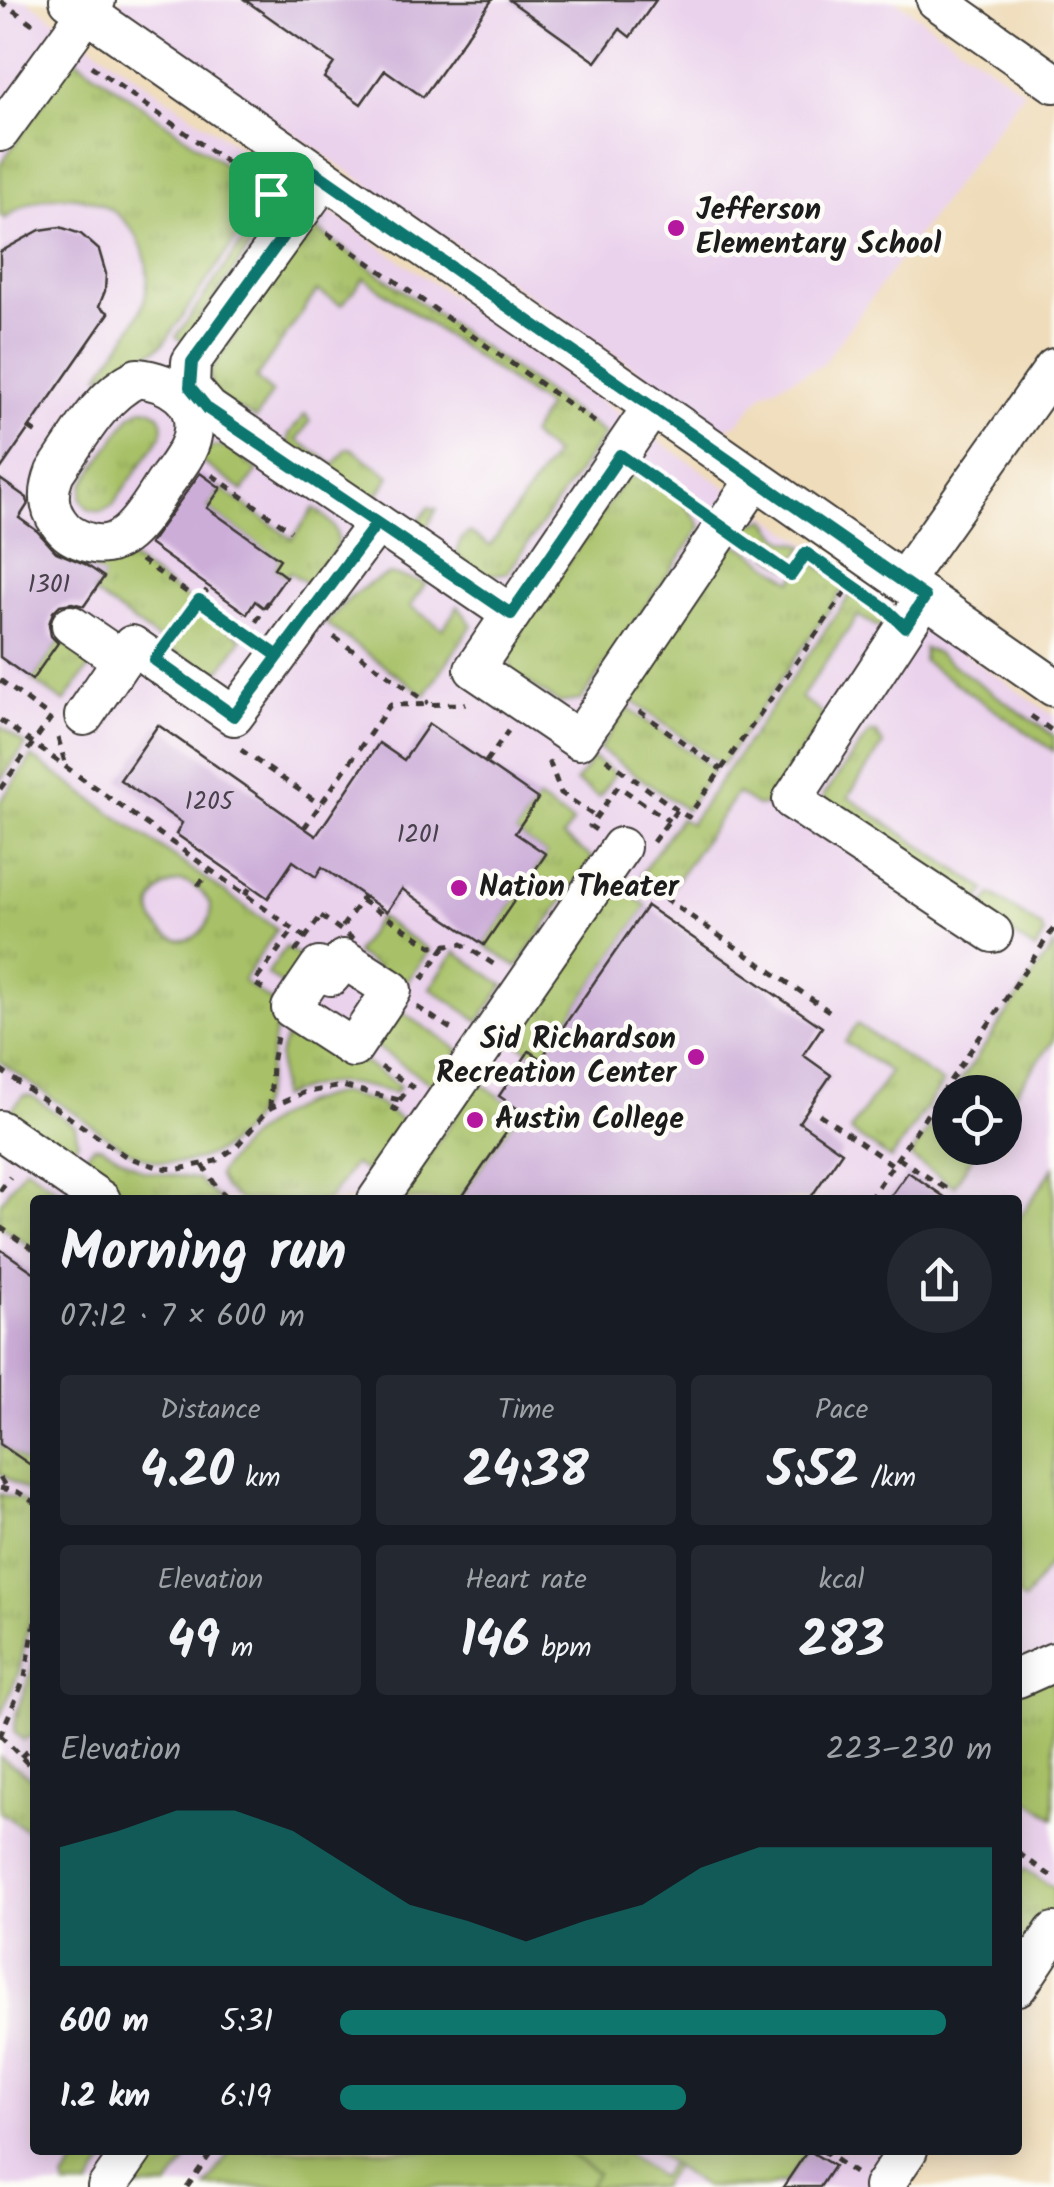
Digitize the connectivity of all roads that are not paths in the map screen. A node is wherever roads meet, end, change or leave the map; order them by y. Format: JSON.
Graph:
{"nodes":[{"id":1,"x":936,"y":0,"type":"edge"},
{"id":2,"x":84,"y":4,"type":"edge"},
{"id":3,"x":1054,"y":83,"type":"edge"},
{"id":4,"x":0,"y":132,"type":"edge"},
{"id":5,"x":310,"y":169,"type":"junction"},
{"id":6,"x":192,"y":362,"type":"junction"},
{"id":7,"x":1054,"y":368,"type":"edge"},
{"id":8,"x":156,"y":380,"type":"junction"},
{"id":9,"x":652,"y":407,"type":"junction"},
{"id":10,"x":259,"y":443,"type":"junction"},
{"id":11,"x":188,"y":446,"type":"junction"},
{"id":12,"x":756,"y":480,"type":"junction"},
{"id":13,"x":377,"y":523,"type":"junction"},
{"id":14,"x":914,"y":589,"type":"junction"},
{"id":15,"x":511,"y":614,"type":"junction"},
{"id":16,"x":71,"y":625,"type":"dead end"},
{"id":17,"x":139,"y":660,"type":"junction"},
{"id":18,"x":1054,"y":687,"type":"edge"},
{"id":19,"x":68,"y":717,"type":"road end"},
{"id":20,"x":627,"y":852,"type":"road end"},
{"id":21,"x":993,"y":933,"type":"dead end"},
{"id":22,"x":291,"y":1008,"type":"joint"},
{"id":23,"x":0,"y":1130,"type":"edge"},
{"id":24,"x":94,"y":1195,"type":"edge"},
{"id":25,"x":380,"y":1195,"type":"edge"},
{"id":26,"x":1054,"y":1662,"type":"edge"},
{"id":27,"x":1022,"y":1676,"type":"edge"},
{"id":28,"x":1054,"y":1932,"type":"edge"},
{"id":29,"x":1022,"y":1980,"type":"edge"},
{"id":30,"x":129,"y":2155,"type":"edge"},
{"id":31,"x":903,"y":2155,"type":"edge"},
{"id":32,"x":874,"y":2184,"type":"edge"},
{"id":33,"x":107,"y":2187,"type":"edge"}],
"edges":[{"from":1,"to":3,"type":"street"},
{"from":2,"to":4,"type":"street"},
{"from":2,"to":5,"type":"street"},
{"from":5,"to":6,"type":"street"},
{"from":5,"to":9,"type":"street"},
{"from":6,"to":8,"type":"street"},
{"from":6,"to":10,"type":"street"},
{"from":7,"to":14,"type":"street"},
{"from":8,"to":11,"type":"street"},
{"from":8,"to":11,"type":"street"},
{"from":9,"to":12,"type":"street"},
{"from":9,"to":15,"type":"street"},
{"from":10,"to":11,"type":"street"},
{"from":10,"to":13,"type":"street"},
{"from":12,"to":14,"type":"street"},
{"from":12,"to":15,"type":"street"},
{"from":13,"to":15,"type":"street"},
{"from":13,"to":17,"type":"street"},
{"from":14,"to":18,"type":"street"},
{"from":14,"to":21,"type":"street"},
{"from":16,"to":17,"type":"street"},
{"from":17,"to":19,"type":"street"},
{"from":20,"to":25,"type":"street"},
{"from":22,"to":22,"type":"street"},
{"from":23,"to":24,"type":"street"},
{"from":26,"to":27,"type":"street"},
{"from":28,"to":29,"type":"street"},
{"from":30,"to":33,"type":"street"},
{"from":31,"to":32,"type":"street"}]}
